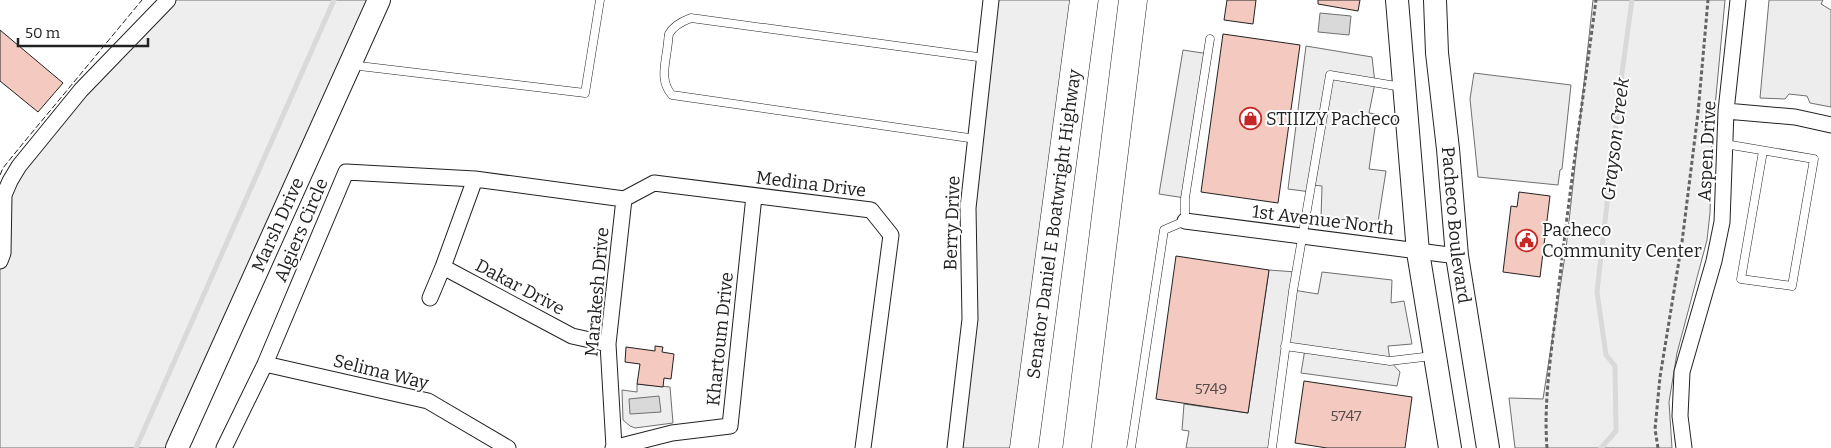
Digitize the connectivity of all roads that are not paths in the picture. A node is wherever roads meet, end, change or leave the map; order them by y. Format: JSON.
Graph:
{"nodes":[{"id":1,"x":168,"y":0,"type":"edge"},
{"id":2,"x":378,"y":0,"type":"edge"},
{"id":3,"x":600,"y":0,"type":"edge"},
{"id":4,"x":991,"y":0,"type":"edge"},
{"id":5,"x":1084,"y":0,"type":"edge"},
{"id":6,"x":1133,"y":0,"type":"edge"},
{"id":7,"x":1397,"y":0,"type":"edge"},
{"id":8,"x":1435,"y":0,"type":"edge"},
{"id":9,"x":1738,"y":0,"type":"edge"},
{"id":10,"x":1210,"y":39,"type":"dead end"},
{"id":11,"x":985,"y":58,"type":"junction"},
{"id":12,"x":349,"y":65,"type":"junction"},
{"id":13,"x":1404,"y":88,"type":"junction"},
{"id":14,"x":1726,"y":111,"type":"junction"},
{"id":15,"x":1831,"y":125,"type":"edge"},
{"id":16,"x":976,"y":138,"type":"junction"},
{"id":17,"x":1725,"y":144,"type":"junction"},
{"id":18,"x":1763,"y":151,"type":"junction"},
{"id":19,"x":475,"y":179,"type":"junction"},
{"id":20,"x":754,"y":196,"type":"junction"},
{"id":21,"x":624,"y":199,"type":"junction"},
{"id":22,"x":1185,"y":221,"type":"junction"},
{"id":23,"x":1303,"y":237,"type":"junction"},
{"id":24,"x":1418,"y":252,"type":"junction"},
{"id":25,"x":1457,"y":256,"type":"junction"},
{"id":26,"x":0,"y":262,"type":"edge"},
{"id":27,"x":443,"y":267,"type":"junction"},
{"id":28,"x":430,"y":298,"type":"dead end"},
{"id":29,"x":608,"y":344,"type":"junction"},
{"id":30,"x":1285,"y":346,"type":"junction"},
{"id":31,"x":1435,"y":356,"type":"junction"},
{"id":32,"x":265,"y":364,"type":"junction"},
{"id":33,"x":176,"y":448,"type":"edge"},
{"id":34,"x":224,"y":448,"type":"edge"},
{"id":35,"x":508,"y":448,"type":"edge"},
{"id":36,"x":613,"y":448,"type":"edge"},
{"id":37,"x":864,"y":448,"type":"edge"},
{"id":38,"x":955,"y":448,"type":"edge"},
{"id":39,"x":1024,"y":448,"type":"edge"},
{"id":40,"x":1077,"y":448,"type":"edge"},
{"id":41,"x":1131,"y":448,"type":"edge"},
{"id":42,"x":1272,"y":448,"type":"edge"},
{"id":43,"x":1450,"y":448,"type":"edge"},
{"id":44,"x":1488,"y":448,"type":"edge"},
{"id":45,"x":1684,"y":448,"type":"edge"}],
"edges":[{"from":1,"to":26,"type":"street"},
{"from":2,"to":12,"type":"main road","name":"Marsh Drive"},
{"from":3,"to":12,"type":"lane"},
{"from":4,"to":11,"type":"street","name":"Berry Drive"},
{"from":5,"to":39,"type":"highway","name":"Senator Daniel E Boatwright Highway"},
{"from":6,"to":40,"type":"highway"},
{"from":7,"to":13,"type":"main road"},
{"from":8,"to":25,"type":"main road","name":"Pacheco Boulevard"},
{"from":9,"to":14,"type":"street","name":"Aspen Drive"},
{"from":10,"to":22,"type":"lane"},
{"from":11,"to":16,"type":"street","name":"Berry Drive"},
{"from":11,"to":16,"type":"lane"},
{"from":12,"to":33,"type":"main road","name":"Marsh Drive"},
{"from":13,"to":23,"type":"lane"},
{"from":13,"to":24,"type":"main road"},
{"from":14,"to":15,"type":"street"},
{"from":14,"to":17,"type":"street","name":"Aspen Drive"},
{"from":16,"to":38,"type":"street","name":"Berry Drive"},
{"from":17,"to":18,"type":"lane"},
{"from":17,"to":45,"type":"street","name":"Aspen Drive"},
{"from":18,"to":18,"type":"lane"},
{"from":19,"to":21,"type":"street","name":"Algiers Circle"},
{"from":19,"to":27,"type":"street"},
{"from":19,"to":32,"type":"street","name":"Algiers Circle"},
{"from":20,"to":21,"type":"street","name":"Medina Drive"},
{"from":20,"to":36,"type":"street","name":"Khartoum Drive"},
{"from":20,"to":37,"type":"street","name":"Medina Drive"},
{"from":21,"to":29,"type":"street","name":"Marakesh Drive"},
{"from":22,"to":23,"type":"street","name":"1st Avenue North"},
{"from":22,"to":41,"type":"lane"},
{"from":23,"to":24,"type":"street","name":"1st Avenue North"},
{"from":23,"to":30,"type":"lane"},
{"from":24,"to":25,"type":"street","name":"1st Avenue North"},
{"from":24,"to":31,"type":"main road"},
{"from":25,"to":44,"type":"main road","name":"Pacheco Boulevard"},
{"from":27,"to":28,"type":"street"},
{"from":27,"to":29,"type":"street","name":"Dakar Drive"},
{"from":29,"to":36,"type":"street","name":"Marakesh Drive"},
{"from":30,"to":31,"type":"lane"},
{"from":30,"to":42,"type":"lane"},
{"from":31,"to":43,"type":"main road"},
{"from":32,"to":34,"type":"street","name":"Algiers Circle"},
{"from":32,"to":35,"type":"street","name":"Selima Way"}]}
